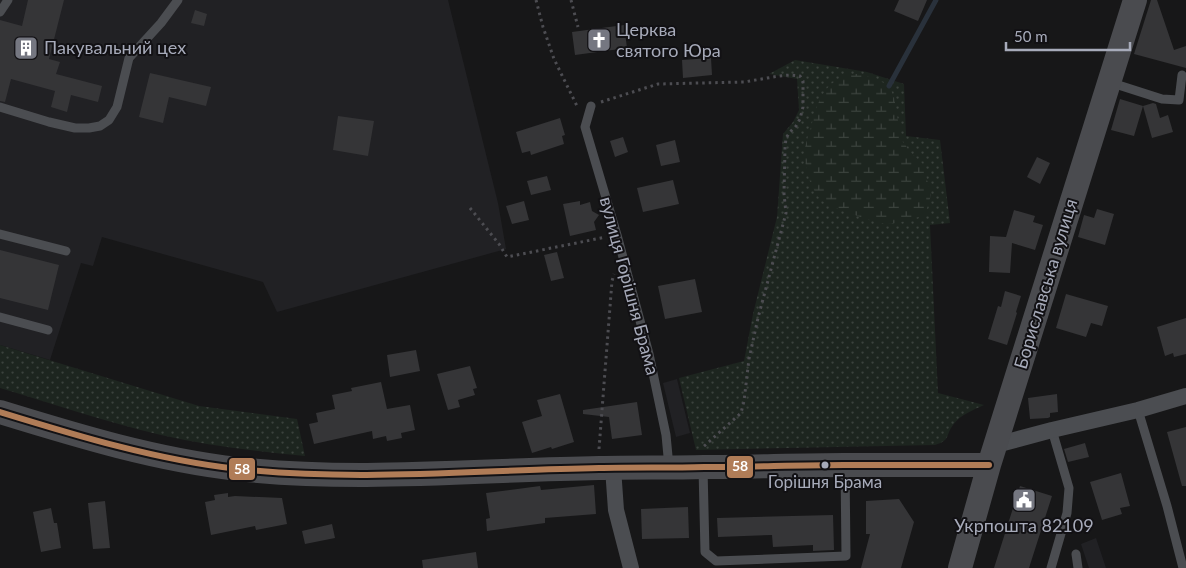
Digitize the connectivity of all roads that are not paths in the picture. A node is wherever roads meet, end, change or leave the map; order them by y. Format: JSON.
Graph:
{"nodes":[{"id":1,"x":8,"y":0,"type":"edge"},
{"id":2,"x":178,"y":0,"type":"edge"},
{"id":3,"x":1135,"y":0,"type":"edge"},
{"id":4,"x":0,"y":12,"type":"edge"},
{"id":5,"x":1182,"y":75,"type":"dead end"},
{"id":6,"x":1109,"y":82,"type":"junction"},
{"id":7,"x":1183,"y":99,"type":"edge"},
{"id":8,"x":591,"y":106,"type":"road end"},
{"id":9,"x":0,"y":107,"type":"edge"},
{"id":10,"x":0,"y":234,"type":"edge"},
{"id":11,"x":66,"y":251,"type":"dead end"},
{"id":12,"x":0,"y":317,"type":"edge"},
{"id":13,"x":48,"y":330,"type":"dead end"},
{"id":14,"x":1186,"y":396,"type":"edge"},
{"id":15,"x":1138,"y":410,"type":"junction"},
{"id":16,"x":0,"y":412,"type":"edge"},
{"id":17,"x":1052,"y":430,"type":"junction"},
{"id":18,"x":993,"y":455,"type":"junction"},
{"id":19,"x":700,"y":460,"type":"junction"},
{"id":20,"x":846,"y":465,"type":"junction"},
{"id":21,"x":605,"y":468,"type":"junction"},
{"id":22,"x":670,"y":468,"type":"junction"},
{"id":23,"x":1076,"y":554,"type":"dead end"},
{"id":24,"x":631,"y":568,"type":"edge"},
{"id":25,"x":960,"y":568,"type":"edge"},
{"id":26,"x":1051,"y":568,"type":"edge"},
{"id":27,"x":1078,"y":568,"type":"edge"},
{"id":28,"x":1183,"y":568,"type":"edge"}],
"edges":[{"from":1,"to":4,"type":"lane"},
{"from":2,"to":9,"type":"lane"},
{"from":3,"to":6,"type":"street","name":"Бориславська вулиця"},
{"from":5,"to":7,"type":"lane"},
{"from":6,"to":7,"type":"lane"},
{"from":6,"to":18,"type":"street","name":"Бориславська вулиця"},
{"from":8,"to":22,"type":"lane","name":"вулиця Горішня Брама"},
{"from":10,"to":11,"type":"lane"},
{"from":12,"to":13,"type":"lane"},
{"from":14,"to":15,"type":"street"},
{"from":15,"to":17,"type":"street"},
{"from":15,"to":28,"type":"lane"},
{"from":16,"to":21,"type":"street"},
{"from":17,"to":18,"type":"street"},
{"from":17,"to":26,"type":"lane"},
{"from":18,"to":20,"type":"street"},
{"from":18,"to":25,"type":"street","name":"Бориславська вулиця"},
{"from":19,"to":20,"type":"street"},
{"from":19,"to":20,"type":"lane"},
{"from":19,"to":22,"type":"street"},
{"from":21,"to":22,"type":"street"},
{"from":21,"to":24,"type":"street"},
{"from":23,"to":27,"type":"lane"}]}
